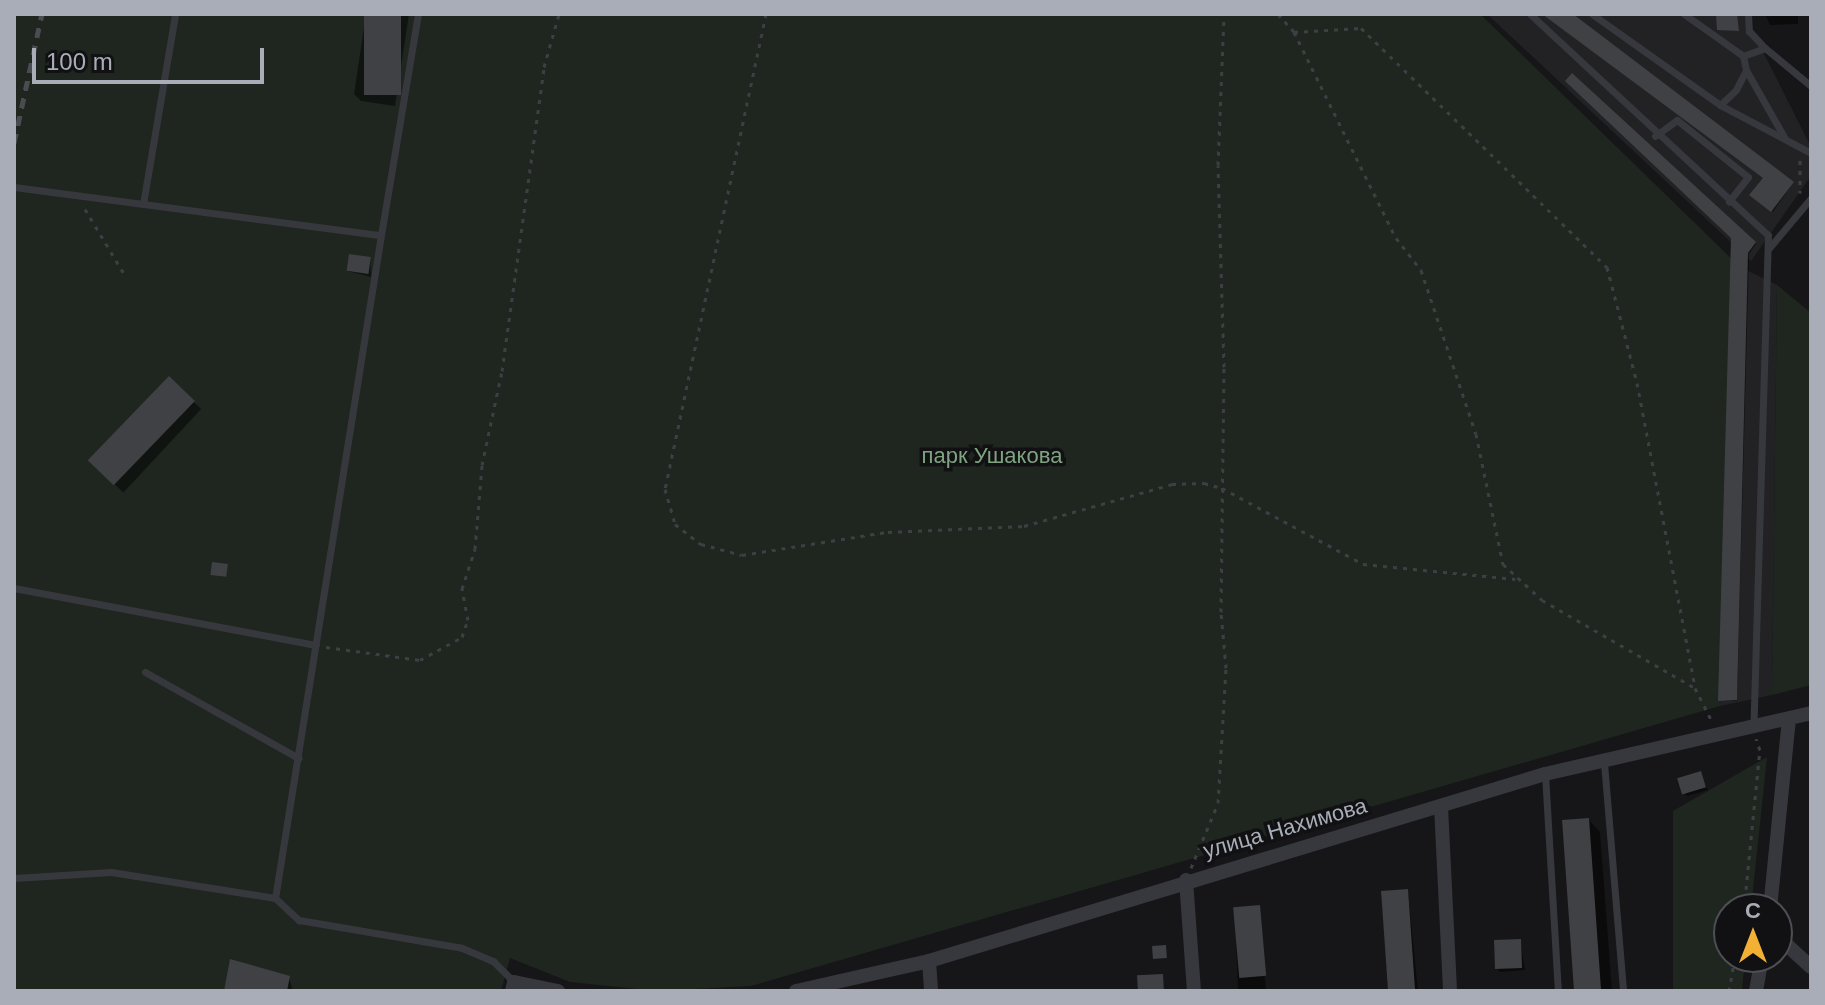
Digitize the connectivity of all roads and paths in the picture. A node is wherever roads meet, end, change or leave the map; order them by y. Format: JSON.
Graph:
{"nodes":[{"id":1,"x":175,"y":14,"type":"edge"},
{"id":2,"x":418,"y":14,"type":"edge"},
{"id":3,"x":559,"y":14,"type":"edge"},
{"id":4,"x":766,"y":14,"type":"edge"},
{"id":5,"x":1224,"y":14,"type":"edge"},
{"id":6,"x":1278,"y":14,"type":"edge"},
{"id":7,"x":1530,"y":14,"type":"edge"},
{"id":8,"x":1592,"y":14,"type":"edge"},
{"id":9,"x":1684,"y":14,"type":"edge"},
{"id":10,"x":1748,"y":14,"type":"edge"},
{"id":11,"x":1294,"y":32,"type":"junction"},
{"id":12,"x":1765,"y":48,"type":"junction"},
{"id":13,"x":1743,"y":56,"type":"junction"},
{"id":14,"x":1746,"y":70,"type":"junction"},
{"id":15,"x":1811,"y":86,"type":"edge"},
{"id":16,"x":1720,"y":105,"type":"junction"},
{"id":17,"x":1655,"y":136,"type":"junction"},
{"id":18,"x":1784,"y":137,"type":"junction"},
{"id":19,"x":1800,"y":146,"type":"junction"},
{"id":20,"x":1811,"y":153,"type":"edge"},
{"id":21,"x":14,"y":187,"type":"edge"},
{"id":22,"x":77,"y":195,"type":"junction"},
{"id":23,"x":1811,"y":198,"type":"edge"},
{"id":24,"x":1729,"y":201,"type":"junction"},
{"id":25,"x":143,"y":204,"type":"junction"},
{"id":26,"x":1800,"y":209,"type":"junction"},
{"id":27,"x":381,"y":235,"type":"junction"},
{"id":28,"x":1767,"y":250,"type":"junction"},
{"id":29,"x":123,"y":272,"type":"dead end"},
{"id":30,"x":1222,"y":488,"type":"junction"},
{"id":31,"x":1515,"y":579,"type":"junction"},
{"id":32,"x":14,"y":588,"type":"edge"},
{"id":33,"x":316,"y":645,"type":"junction"},
{"id":34,"x":145,"y":672,"type":"dead end"},
{"id":35,"x":1695,"y":688,"type":"junction"},
{"id":36,"x":1811,"y":713,"type":"edge"},
{"id":37,"x":1789,"y":719,"type":"junction"},
{"id":38,"x":1753,"y":728,"type":"junction"},
{"id":39,"x":1719,"y":736,"type":"junction"},
{"id":40,"x":298,"y":758,"type":"junction"},
{"id":41,"x":1604,"y":763,"type":"junction"},
{"id":42,"x":1545,"y":774,"type":"junction"},
{"id":43,"x":1441,"y":806,"type":"junction"},
{"id":44,"x":14,"y":878,"type":"edge"},
{"id":45,"x":1186,"y":880,"type":"junction"},
{"id":46,"x":1746,"y":893,"type":"edge"},
{"id":47,"x":1772,"y":893,"type":"edge"},
{"id":48,"x":275,"y":898,"type":"junction"},
{"id":49,"x":1793,"y":951,"type":"edge"},
{"id":50,"x":929,"y":961,"type":"junction"},
{"id":51,"x":1811,"y":967,"type":"edge"},
{"id":52,"x":513,"y":986,"type":"edge"},
{"id":53,"x":558,"y":991,"type":"edge"},
{"id":54,"x":796,"y":991,"type":"edge"},
{"id":55,"x":931,"y":991,"type":"edge"},
{"id":56,"x":1194,"y":991,"type":"edge"},
{"id":57,"x":1450,"y":991,"type":"edge"},
{"id":58,"x":1558,"y":991,"type":"edge"},
{"id":59,"x":1623,"y":991,"type":"edge"}],
"edges":[{"from":1,"to":25,"type":"lane"},
{"from":2,"to":27,"type":"lane"},
{"from":3,"to":33,"type":"path"},
{"from":4,"to":30,"type":"path"},
{"from":5,"to":30,"type":"path"},
{"from":6,"to":11,"type":"path"},
{"from":7,"to":17,"type":"lane"},
{"from":8,"to":16,"type":"lane"},
{"from":9,"to":13,"type":"lane"},
{"from":10,"to":12,"type":"lane"},
{"from":11,"to":31,"type":"path"},
{"from":11,"to":35,"type":"path"},
{"from":12,"to":13,"type":"lane"},
{"from":12,"to":15,"type":"lane"},
{"from":13,"to":14,"type":"lane"},
{"from":14,"to":16,"type":"lane"},
{"from":14,"to":18,"type":"lane"},
{"from":16,"to":18,"type":"lane"},
{"from":17,"to":24,"type":"lane"},
{"from":17,"to":24,"type":"lane"},
{"from":18,"to":19,"type":"lane"},
{"from":19,"to":20,"type":"lane"},
{"from":19,"to":26,"type":"path"},
{"from":21,"to":22,"type":"lane"},
{"from":22,"to":25,"type":"lane"},
{"from":22,"to":29,"type":"path"},
{"from":23,"to":26,"type":"lane"},
{"from":24,"to":28,"type":"lane"},
{"from":25,"to":27,"type":"lane"},
{"from":26,"to":28,"type":"lane"},
{"from":27,"to":33,"type":"lane"},
{"from":28,"to":38,"type":"lane"},
{"from":30,"to":31,"type":"path"},
{"from":30,"to":45,"type":"path"},
{"from":31,"to":35,"type":"path"},
{"from":32,"to":33,"type":"lane"},
{"from":33,"to":40,"type":"lane"},
{"from":34,"to":40,"type":"lane"},
{"from":35,"to":39,"type":"path"},
{"from":36,"to":37,"type":"street","name":"улица Нахимова"},
{"from":37,"to":38,"type":"street","name":"улица Нахимова"},
{"from":37,"to":47,"type":"street"},
{"from":38,"to":39,"type":"street","name":"улица Нахимова"},
{"from":38,"to":46,"type":"path"},
{"from":39,"to":41,"type":"street","name":"улица Нахимова"},
{"from":40,"to":48,"type":"lane"},
{"from":41,"to":42,"type":"street","name":"улица Нахимова"},
{"from":41,"to":59,"type":"lane"},
{"from":42,"to":43,"type":"street","name":"улица Нахимова"},
{"from":42,"to":58,"type":"lane"},
{"from":43,"to":45,"type":"street","name":"улица Нахимова"},
{"from":43,"to":57,"type":"street"},
{"from":44,"to":48,"type":"lane"},
{"from":45,"to":50,"type":"street","name":"улица Нахимова"},
{"from":45,"to":56,"type":"street"},
{"from":48,"to":52,"type":"lane"},
{"from":49,"to":51,"type":"street"},
{"from":50,"to":54,"type":"street","name":"улица Нахимова"},
{"from":50,"to":55,"type":"street"},
{"from":52,"to":53,"type":"street"}]}
